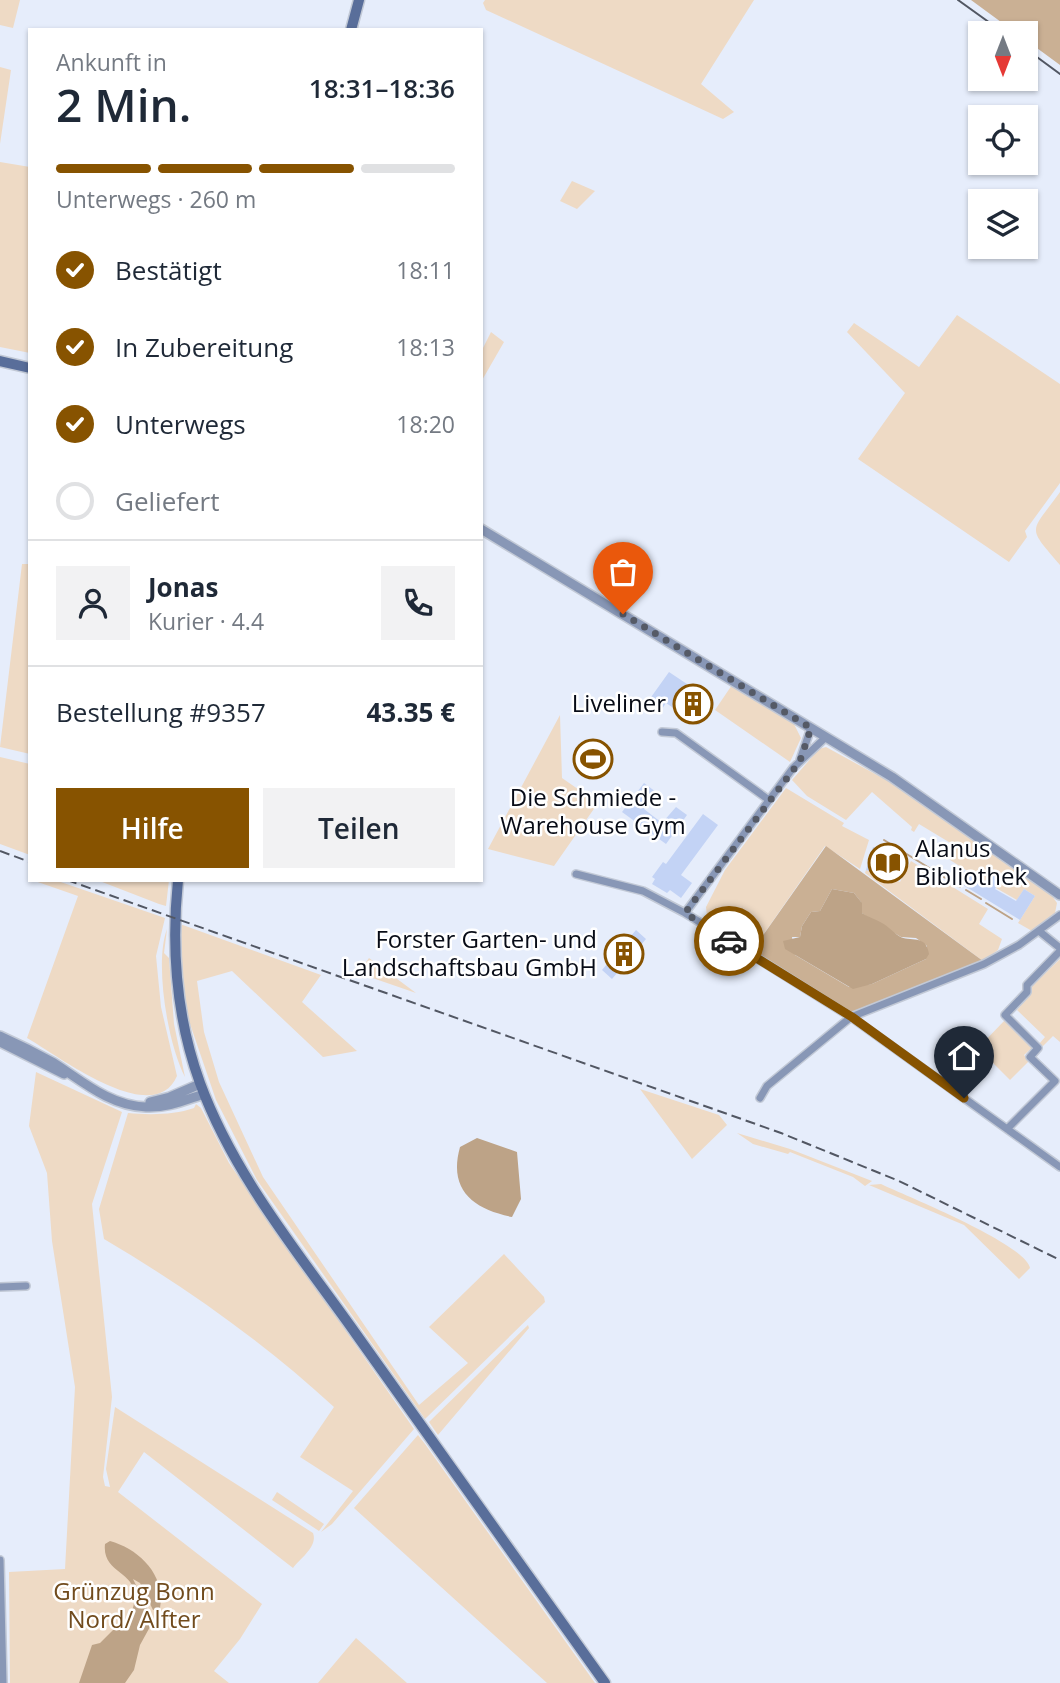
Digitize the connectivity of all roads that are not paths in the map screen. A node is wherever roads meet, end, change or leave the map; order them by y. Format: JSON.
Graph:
{"nodes":[{"id":1,"x":359,"y":0,"type":"edge"},
{"id":2,"x":352,"y":28,"type":"edge"},
{"id":3,"x":0,"y":361,"type":"edge"},
{"id":4,"x":28,"y":368,"type":"edge"},
{"id":5,"x":483,"y":530,"type":"edge"},
{"id":6,"x":811,"y":728,"type":"junction"},
{"id":7,"x":662,"y":732,"type":"dead end"},
{"id":8,"x":826,"y":737,"type":"junction"},
{"id":9,"x":800,"y":761,"type":"junction"},
{"id":10,"x":769,"y":800,"type":"junction"},
{"id":11,"x":576,"y":874,"type":"dead end"},
{"id":12,"x":178,"y":882,"type":"edge"},
{"id":13,"x":1060,"y":895,"type":"edge"},
{"id":14,"x":685,"y":913,"type":"junction"},
{"id":15,"x":1060,"y":915,"type":"edge"},
{"id":16,"x":1039,"y":931,"type":"junction"},
{"id":17,"x":1060,"y":950,"type":"edge"},
{"id":18,"x":852,"y":1017,"type":"junction"},
{"id":19,"x":0,"y":1036,"type":"edge"},
{"id":20,"x":0,"y":1042,"type":"edge"},
{"id":21,"x":15,"y":1046,"type":"junction"},
{"id":22,"x":202,"y":1089,"type":"junction"},
{"id":23,"x":760,"y":1098,"type":"dead end"},
{"id":24,"x":1007,"y":1129,"type":"junction"},
{"id":25,"x":1060,"y":1167,"type":"edge"},
{"id":26,"x":26,"y":1286,"type":"dead end"},
{"id":27,"x":0,"y":1287,"type":"edge"},
{"id":28,"x":0,"y":1560,"type":"edge"},
{"id":29,"x":3,"y":1683,"type":"edge"},
{"id":30,"x":605,"y":1683,"type":"edge"}],
"edges":[{"from":1,"to":2,"type":"main road"},
{"from":3,"to":4,"type":"main road"},
{"from":5,"to":6,"type":"street"},
{"from":6,"to":8,"type":"street"},
{"from":6,"to":9,"type":"street"},
{"from":7,"to":10,"type":"street"},
{"from":8,"to":9,"type":"street"},
{"from":8,"to":13,"type":"street"},
{"from":9,"to":10,"type":"street"},
{"from":10,"to":14,"type":"street"},
{"from":11,"to":14,"type":"street"},
{"from":12,"to":22,"type":"main road"},
{"from":14,"to":18,"type":"street"},
{"from":15,"to":16,"type":"street"},
{"from":16,"to":17,"type":"street"},
{"from":16,"to":18,"type":"street"},
{"from":17,"to":24,"type":"street"},
{"from":18,"to":23,"type":"street"},
{"from":18,"to":24,"type":"street"},
{"from":19,"to":21,"type":"street"},
{"from":20,"to":21,"type":"street"},
{"from":21,"to":22,"type":"street"},
{"from":22,"to":30,"type":"main road"},
{"from":24,"to":25,"type":"street"},
{"from":26,"to":27,"type":"street"},
{"from":28,"to":29,"type":"street"}]}
